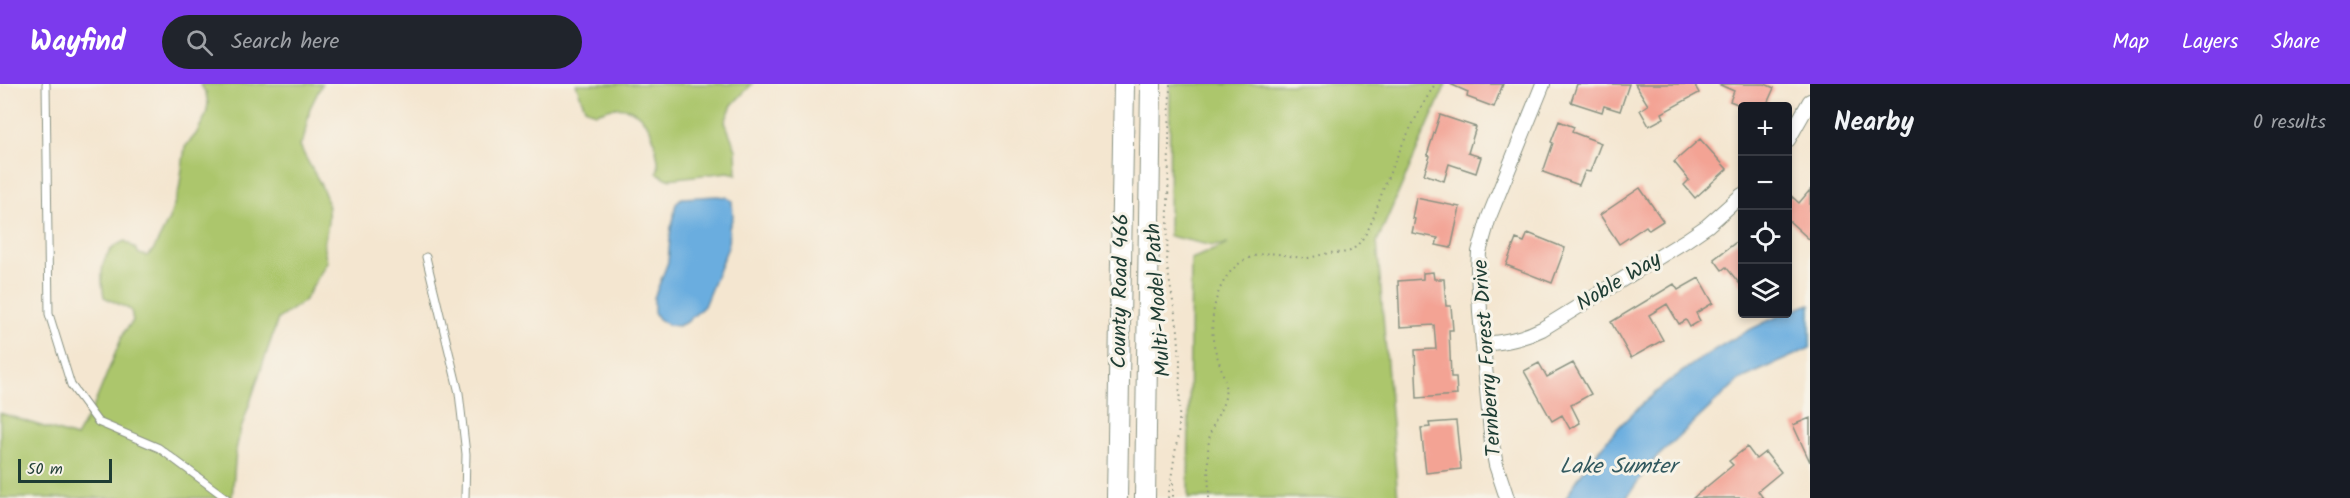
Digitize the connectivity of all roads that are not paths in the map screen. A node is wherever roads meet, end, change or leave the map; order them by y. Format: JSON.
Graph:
{"nodes":[{"id":1,"x":46,"y":84,"type":"edge"},
{"id":2,"x":1124,"y":84,"type":"edge"},
{"id":3,"x":1151,"y":84,"type":"edge"},
{"id":4,"x":1543,"y":84,"type":"edge"},
{"id":5,"x":1810,"y":101,"type":"edge"},
{"id":6,"x":1792,"y":133,"type":"edge"},
{"id":7,"x":1738,"y":199,"type":"edge"},
{"id":8,"x":426,"y":257,"type":"dead end"},
{"id":9,"x":1483,"y":344,"type":"junction"},
{"id":10,"x":226,"y":498,"type":"edge"},
{"id":11,"x":465,"y":498,"type":"edge"},
{"id":12,"x":1118,"y":498,"type":"edge"},
{"id":13,"x":1145,"y":498,"type":"edge"},
{"id":14,"x":1508,"y":498,"type":"edge"}],
"edges":[{"from":1,"to":10,"type":"lane"},
{"from":2,"to":12,"type":"main road","name":"County Road 466"},
{"from":3,"to":13,"type":"main road","name":"County Road 466"},
{"from":4,"to":9,"type":"street","name":"Ternberry Forest Drive"},
{"from":5,"to":6,"type":"street"},
{"from":7,"to":9,"type":"street","name":"Noble Way"},
{"from":8,"to":11,"type":"lane"},
{"from":9,"to":14,"type":"street","name":"Ternberry Forest Drive"}]}
